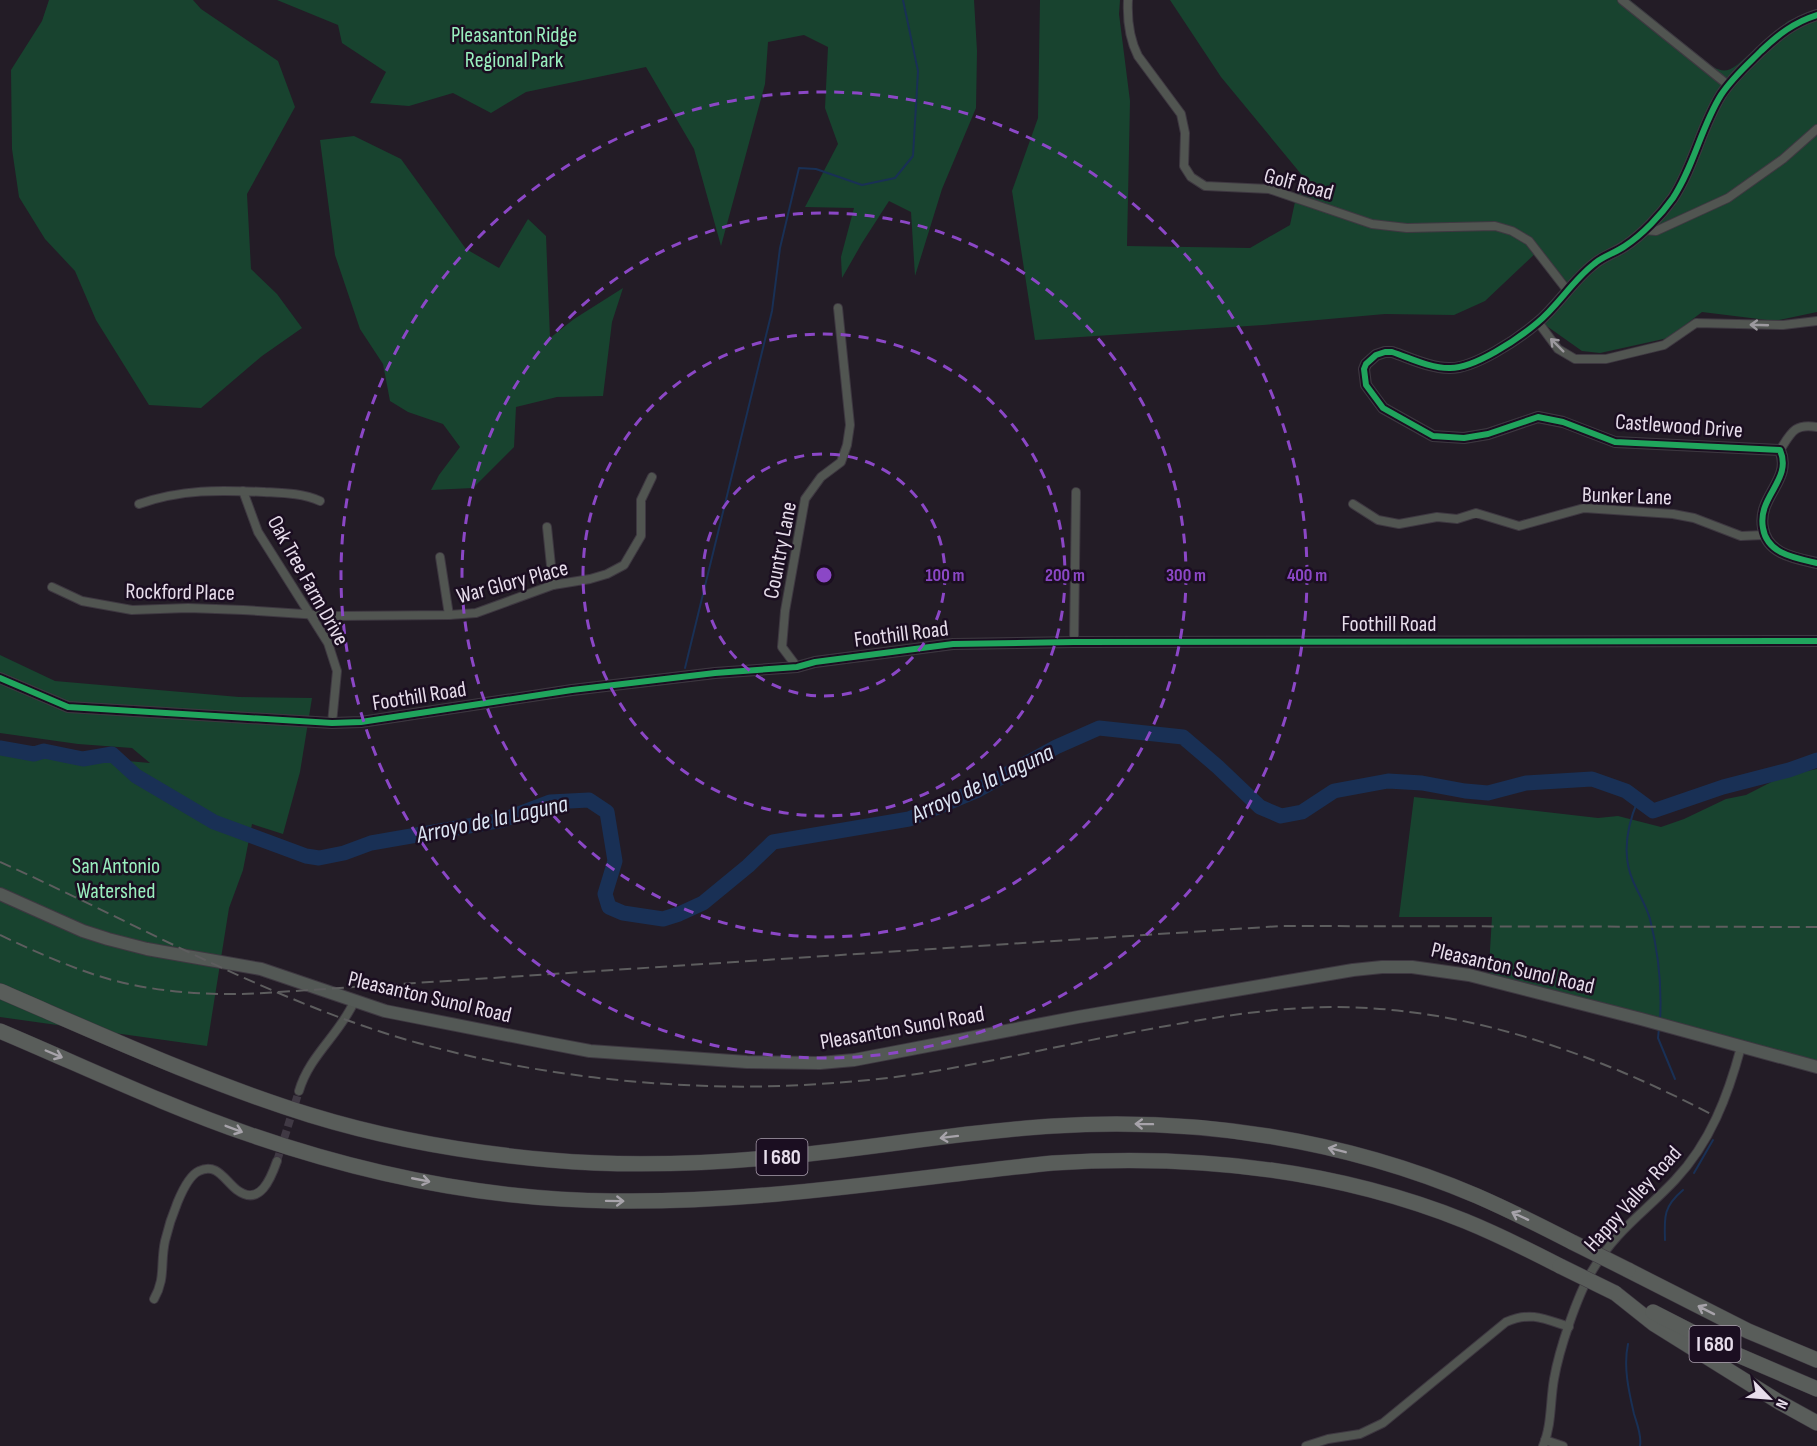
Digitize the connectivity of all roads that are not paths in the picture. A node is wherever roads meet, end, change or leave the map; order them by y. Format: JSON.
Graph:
{"nodes":[{"id":1,"x":1128,"y":0,"type":"edge"},
{"id":2,"x":1622,"y":0,"type":"edge"},
{"id":3,"x":1817,"y":15,"type":"edge"},
{"id":4,"x":1728,"y":85,"type":"junction"},
{"id":5,"x":1817,"y":129,"type":"edge"},
{"id":6,"x":1644,"y":230,"type":"junction"},
{"id":7,"x":1567,"y":290,"type":"junction"},
{"id":8,"x":838,"y":308,"type":"dead end"},
{"id":9,"x":1817,"y":321,"type":"edge"},
{"id":10,"x":1538,"y":322,"type":"junction"},
{"id":11,"x":1817,"y":427,"type":"edge"},
{"id":12,"x":1780,"y":450,"type":"junction"},
{"id":13,"x":652,"y":477,"type":"dead end"},
{"id":14,"x":243,"y":491,"type":"junction"},
{"id":15,"x":1076,"y":492,"type":"dead end"},
{"id":16,"x":320,"y":501,"type":"dead end"},
{"id":17,"x":139,"y":504,"type":"dead end"},
{"id":18,"x":1353,"y":504,"type":"dead end"},
{"id":19,"x":548,"y":527,"type":"dead end"},
{"id":20,"x":1764,"y":535,"type":"junction"},
{"id":21,"x":440,"y":557,"type":"dead end"},
{"id":22,"x":1817,"y":563,"type":"edge"},
{"id":23,"x":554,"y":585,"type":"junction"},
{"id":24,"x":52,"y":587,"type":"dead end"},
{"id":25,"x":449,"y":615,"type":"junction"},
{"id":26,"x":311,"y":616,"type":"junction"},
{"id":27,"x":1817,"y":641,"type":"edge"},
{"id":28,"x":1074,"y":642,"type":"junction"},
{"id":29,"x":797,"y":666,"type":"junction"},
{"id":30,"x":0,"y":678,"type":"edge"},
{"id":31,"x":332,"y":723,"type":"junction"},
{"id":32,"x":0,"y":894,"type":"edge"},
{"id":33,"x":0,"y":991,"type":"edge"},
{"id":34,"x":354,"y":1002,"type":"junction"},
{"id":35,"x":0,"y":1031,"type":"edge"},
{"id":36,"x":1741,"y":1047,"type":"junction"},
{"id":37,"x":1817,"y":1067,"type":"edge"},
{"id":38,"x":299,"y":1090,"type":"tunnel mouth"},
{"id":39,"x":277,"y":1161,"type":"tunnel mouth"},
{"id":40,"x":1615,"y":1293,"type":"junction"},
{"id":41,"x":154,"y":1299,"type":"dead end"},
{"id":42,"x":1569,"y":1327,"type":"junction"},
{"id":43,"x":1748,"y":1331,"type":"junction"},
{"id":44,"x":1817,"y":1352,"type":"edge"},
{"id":45,"x":1817,"y":1360,"type":"edge"},
{"id":46,"x":1817,"y":1389,"type":"edge"},
{"id":47,"x":1817,"y":1423,"type":"edge"},
{"id":48,"x":1544,"y":1443,"type":"edge"},
{"id":49,"x":1306,"y":1446,"type":"edge"},
{"id":50,"x":1563,"y":1446,"type":"edge"}],
"edges":[{"from":1,"to":7,"type":"street","name":"Golf Road"},
{"from":2,"to":4,"type":"street"},
{"from":3,"to":4,"type":"street","name":"Castlewood Drive"},
{"from":4,"to":6,"type":"street","name":"Castlewood Drive"},
{"from":5,"to":6,"type":"street"},
{"from":6,"to":7,"type":"street","name":"Castlewood Drive"},
{"from":7,"to":10,"type":"street","name":"Castlewood Drive"},
{"from":8,"to":29,"type":"street","name":"Country Lane"},
{"from":9,"to":10,"type":"street","one_way":true},
{"from":10,"to":12,"type":"street","name":"Castlewood Drive"},
{"from":11,"to":12,"type":"street"},
{"from":12,"to":20,"type":"street"},
{"from":13,"to":23,"type":"street","name":"War Glory Place"},
{"from":14,"to":16,"type":"street"},
{"from":14,"to":17,"type":"street"},
{"from":14,"to":26,"type":"street","name":"Oak Tree Farm Drive"},
{"from":15,"to":28,"type":"street"},
{"from":18,"to":20,"type":"street","name":"Bunker Lane"},
{"from":19,"to":23,"type":"street"},
{"from":20,"to":22,"type":"street"},
{"from":21,"to":25,"type":"street"},
{"from":23,"to":25,"type":"street","name":"War Glory Place"},
{"from":24,"to":26,"type":"street","name":"Rockford Place"},
{"from":25,"to":26,"type":"street","name":"War Glory Place"},
{"from":26,"to":31,"type":"street","name":"Oak Tree Farm Drive"},
{"from":27,"to":28,"type":"street","name":"Foothill Road"},
{"from":28,"to":29,"type":"street","name":"Foothill Road"},
{"from":29,"to":31,"type":"street","name":"Foothill Road"},
{"from":30,"to":31,"type":"street","name":"Foothill Road"},
{"from":32,"to":34,"type":"main road","name":"Pleasanton Sunol Road"},
{"from":43,"to":33,"type":"highway","number":"I 680","one_way":true,"bridge":true},
{"from":34,"to":36,"type":"main road","name":"Pleasanton Sunol Road"},
{"from":34,"to":38,"type":"street"},
{"from":35,"to":40,"type":"highway","number":"I 680","one_way":true,"bridge":true},
{"from":36,"to":37,"type":"main road","name":"Pleasanton Sunol Road"},
{"from":36,"to":42,"type":"street","name":"Happy Valley Road"},
{"from":39,"to":41,"type":"street"},
{"from":40,"to":46,"type":"highway","number":"I 680"},
{"from":40,"to":47,"type":"highway"},
{"from":42,"to":48,"type":"street","name":"Happy Valley Road"},
{"from":42,"to":49,"type":"street"},
{"from":43,"to":44,"type":"highway"},
{"from":43,"to":45,"type":"highway","number":"I 680"},
{"from":48,"to":50,"type":"street"}]}
